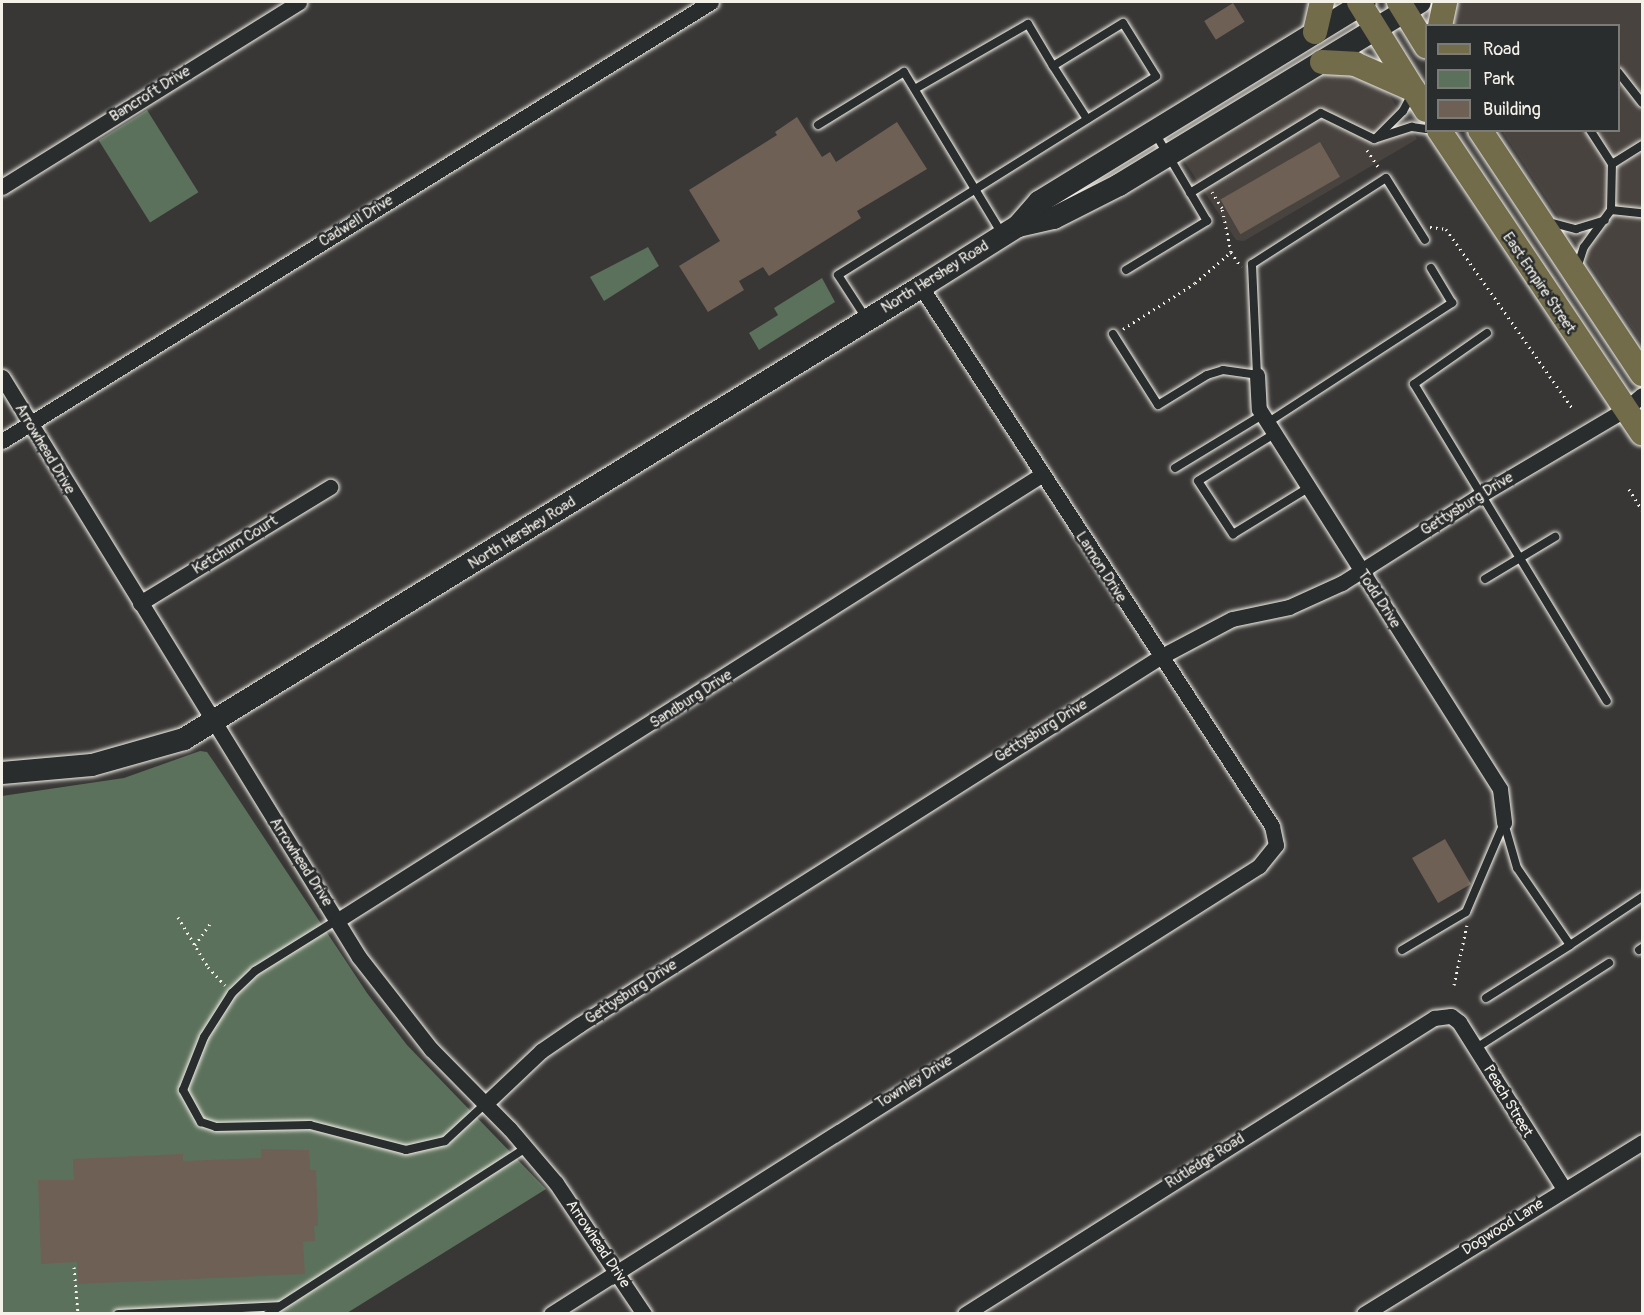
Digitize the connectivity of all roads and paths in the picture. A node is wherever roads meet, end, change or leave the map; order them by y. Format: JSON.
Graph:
{"nodes":[{"id":1,"x":299,"y":2,"type":"edge"},
{"id":2,"x":711,"y":2,"type":"edge"},
{"id":3,"x":1322,"y":2,"type":"edge"},
{"id":4,"x":1361,"y":2,"type":"edge"},
{"id":5,"x":1445,"y":2,"type":"edge"},
{"id":6,"x":1408,"y":5,"type":"edge"},
{"id":7,"x":1440,"y":24,"type":"edge"},
{"id":8,"x":1375,"y":28,"type":"junction"},
{"id":9,"x":1315,"y":32,"type":"junction"},
{"id":10,"x":1425,"y":44,"type":"edge"},
{"id":11,"x":1322,"y":62,"type":"junction"},
{"id":12,"x":1053,"y":66,"type":"junction"},
{"id":13,"x":1620,"y":75,"type":"edge"},
{"id":14,"x":915,"y":89,"type":"junction"},
{"id":15,"x":1420,"y":100,"type":"edge"},
{"id":16,"x":1642,"y":103,"type":"edge"},
{"id":17,"x":1087,"y":119,"type":"junction"},
{"id":18,"x":818,"y":125,"type":"dead end"},
{"id":19,"x":1354,"y":129,"type":"junction"},
{"id":20,"x":1425,"y":129,"type":"edge"},
{"id":21,"x":1154,"y":132,"type":"junction"},
{"id":22,"x":1439,"y":132,"type":"edge"},
{"id":23,"x":1481,"y":132,"type":"edge"},
{"id":24,"x":1591,"y":132,"type":"edge"},
{"id":25,"x":1376,"y":138,"type":"junction"},
{"id":26,"x":1642,"y":145,"type":"edge"},
{"id":27,"x":1169,"y":156,"type":"junction"},
{"id":28,"x":1612,"y":164,"type":"junction"},
{"id":29,"x":1386,"y":178,"type":"junction"},
{"id":30,"x":1206,"y":183,"type":"junction"},
{"id":31,"x":2,"y":187,"type":"edge"},
{"id":32,"x":975,"y":190,"type":"junction"},
{"id":33,"x":1190,"y":193,"type":"junction"},
{"id":34,"x":1611,"y":210,"type":"junction"},
{"id":35,"x":1642,"y":213,"type":"edge"},
{"id":36,"x":1536,"y":217,"type":"junction"},
{"id":37,"x":1605,"y":220,"type":"junction"},
{"id":38,"x":1418,"y":229,"type":"junction"},
{"id":39,"x":1010,"y":231,"type":"junction"},
{"id":40,"x":1425,"y":240,"type":"dead end"},
{"id":41,"x":1231,"y":252,"type":"junction"},
{"id":42,"x":1233,"y":260,"type":"dead end"},
{"id":43,"x":1431,"y":268,"type":"dead end"},
{"id":44,"x":1126,"y":270,"type":"dead end"},
{"id":45,"x":1574,"y":275,"type":"junction"},
{"id":46,"x":921,"y":286,"type":"junction"},
{"id":47,"x":867,"y":320,"type":"junction"},
{"id":48,"x":1487,"y":333,"type":"dead end"},
{"id":49,"x":1113,"y":334,"type":"joint"},
{"id":50,"x":1642,"y":374,"type":"edge"},
{"id":51,"x":1257,"y":375,"type":"junction"},
{"id":52,"x":2,"y":377,"type":"edge"},
{"id":53,"x":1637,"y":403,"type":"edge"},
{"id":54,"x":1574,"y":409,"type":"dead end"},
{"id":55,"x":29,"y":423,"type":"junction"},
{"id":56,"x":1268,"y":424,"type":"junction"},
{"id":57,"x":1642,"y":433,"type":"edge"},
{"id":58,"x":2,"y":441,"type":"edge"},
{"id":59,"x":1175,"y":468,"type":"dead end"},
{"id":60,"x":1041,"y":475,"type":"junction"},
{"id":61,"x":330,"y":487,"type":"dead end"},
{"id":62,"x":1308,"y":488,"type":"junction"},
{"id":63,"x":1629,"y":489,"type":"dead end"},
{"id":64,"x":1482,"y":494,"type":"junction"},
{"id":65,"x":1642,"y":510,"type":"edge"},
{"id":66,"x":1555,"y":537,"type":"dead end"},
{"id":67,"x":1520,"y":558,"type":"junction"},
{"id":68,"x":1360,"y":572,"type":"junction"},
{"id":69,"x":1485,"y":579,"type":"dead end"},
{"id":70,"x":140,"y":603,"type":"junction"},
{"id":71,"x":1160,"y":657,"type":"junction"},
{"id":72,"x":1607,"y":701,"type":"dead end"},
{"id":73,"x":211,"y":722,"type":"junction"},
{"id":74,"x":2,"y":773,"type":"edge"},
{"id":75,"x":1504,"y":823,"type":"junction"},
{"id":76,"x":1274,"y":848,"type":"joint"},
{"id":77,"x":1642,"y":897,"type":"edge"},
{"id":78,"x":1466,"y":912,"type":"junction"},
{"id":79,"x":178,"y":917,"type":"dead end"},
{"id":80,"x":338,"y":920,"type":"junction"},
{"id":81,"x":211,"y":922,"type":"dead end"},
{"id":82,"x":195,"y":945,"type":"junction"},
{"id":83,"x":1570,"y":945,"type":"junction"},
{"id":84,"x":1402,"y":950,"type":"dead end"},
{"id":85,"x":1609,"y":963,"type":"dead end"},
{"id":86,"x":1454,"y":985,"type":"dead end"},
{"id":87,"x":232,"y":993,"type":"junction"},
{"id":88,"x":1486,"y":998,"type":"dead end"},
{"id":89,"x":1449,"y":1017,"type":"joint"},
{"id":90,"x":1476,"y":1047,"type":"junction"},
{"id":91,"x":485,"y":1104,"type":"junction"},
{"id":92,"x":1642,"y":1142,"type":"edge"},
{"id":93,"x":526,"y":1148,"type":"junction"},
{"id":94,"x":1564,"y":1189,"type":"junction"},
{"id":95,"x":74,"y":1267,"type":"dead end"},
{"id":96,"x":617,"y":1271,"type":"junction"},
{"id":97,"x":280,"y":1306,"type":"junction"},
{"id":98,"x":78,"y":1314,"type":"edge"},
{"id":99,"x":118,"y":1314,"type":"edge"},
{"id":100,"x":268,"y":1314,"type":"edge"},
{"id":101,"x":550,"y":1314,"type":"edge"},
{"id":102,"x":644,"y":1314,"type":"edge"},
{"id":103,"x":965,"y":1314,"type":"edge"},
{"id":104,"x":1364,"y":1314,"type":"edge"}],
"edges":[{"from":1,"to":31,"type":"street","name":"Bancroft Drive"},
{"from":2,"to":55,"type":"street","name":"Cadwell Drive"},
{"from":3,"to":9,"type":"main road"},
{"from":4,"to":8,"type":"main road"},
{"from":4,"to":9,"type":"main road","name":"North Hershey Road"},
{"from":5,"to":7,"type":"main road"},
{"from":6,"to":8,"type":"main road","name":"North Hershey Road"},
{"from":6,"to":10,"type":"main road"},
{"from":8,"to":11,"type":"main road","name":"North Hershey Road"},
{"from":8,"to":15,"type":"main road"},
{"from":9,"to":21,"type":"main road","name":"North Hershey Road"},
{"from":11,"to":15,"type":"main road"},
{"from":11,"to":27,"type":"main road","name":"North Hershey Road"},
{"from":12,"to":14,"type":"lane"},
{"from":12,"to":17,"type":"lane"},
{"from":12,"to":17,"type":"lane"},
{"from":13,"to":16,"type":"lane"},
{"from":14,"to":18,"type":"lane"},
{"from":14,"to":32,"type":"lane"},
{"from":15,"to":25,"type":"lane"},
{"from":17,"to":32,"type":"lane"},
{"from":19,"to":25,"type":"lane"},
{"from":19,"to":29,"type":"path"},
{"from":19,"to":30,"type":"lane"},
{"from":20,"to":25,"type":"lane"},
{"from":21,"to":27,"type":"lane"},
{"from":21,"to":39,"type":"main road","name":"North Hershey Road"},
{"from":22,"to":53,"type":"main road","name":"East Empire Street"},
{"from":23,"to":36,"type":"main road"},
{"from":24,"to":28,"type":"lane"},
{"from":26,"to":28,"type":"lane"},
{"from":27,"to":33,"type":"lane"},
{"from":27,"to":39,"type":"main road","name":"North Hershey Road"},
{"from":28,"to":34,"type":"lane"},
{"from":29,"to":38,"type":"lane"},
{"from":29,"to":51,"type":"lane"},
{"from":30,"to":33,"type":"lane"},
{"from":30,"to":41,"type":"path"},
{"from":32,"to":39,"type":"lane"},
{"from":32,"to":47,"type":"lane"},
{"from":33,"to":44,"type":"lane"},
{"from":34,"to":35,"type":"lane"},
{"from":34,"to":37,"type":"lane"},
{"from":36,"to":37,"type":"lane"},
{"from":36,"to":45,"type":"main road"},
{"from":37,"to":45,"type":"lane"},
{"from":38,"to":40,"type":"lane"},
{"from":38,"to":54,"type":"path"},
{"from":39,"to":46,"type":"main road","name":"North Hershey Road"},
{"from":41,"to":42,"type":"path"},
{"from":41,"to":49,"type":"path"},
{"from":43,"to":56,"type":"lane"},
{"from":45,"to":50,"type":"main road"},
{"from":46,"to":47,"type":"main road","name":"North Hershey Road"},
{"from":46,"to":60,"type":"street","name":"Lamon Drive"},
{"from":47,"to":73,"type":"main road","name":"North Hershey Road"},
{"from":48,"to":64,"type":"lane"},
{"from":49,"to":51,"type":"lane"},
{"from":51,"to":56,"type":"street","name":"Todd Drive"},
{"from":52,"to":55,"type":"street","name":"Arrowhead Drive"},
{"from":53,"to":57,"type":"main road","name":"East Empire Street"},
{"from":53,"to":64,"type":"street","name":"Gettysburg Drive"},
{"from":55,"to":58,"type":"street","name":"Cadwell Drive"},
{"from":55,"to":70,"type":"street","name":"Arrowhead Drive"},
{"from":56,"to":59,"type":"lane"},
{"from":56,"to":62,"type":"street","name":"Todd Drive"},
{"from":56,"to":62,"type":"lane"},
{"from":60,"to":71,"type":"street","name":"Lamon Drive"},
{"from":60,"to":80,"type":"street","name":"Sandburg Drive"},
{"from":61,"to":70,"type":"street","name":"Ketchum Court"},
{"from":62,"to":68,"type":"street","name":"Todd Drive"},
{"from":63,"to":65,"type":"path"},
{"from":64,"to":67,"type":"lane"},
{"from":64,"to":68,"type":"street","name":"Gettysburg Drive"},
{"from":66,"to":67,"type":"lane"},
{"from":67,"to":69,"type":"lane"},
{"from":67,"to":72,"type":"lane"},
{"from":68,"to":71,"type":"street","name":"Gettysburg Drive"},
{"from":68,"to":75,"type":"street","name":"Todd Drive"},
{"from":70,"to":73,"type":"street","name":"Arrowhead Drive"},
{"from":71,"to":76,"type":"street","name":"Lamon Drive"},
{"from":71,"to":91,"type":"street","name":"Gettysburg Drive"},
{"from":73,"to":74,"type":"main road","name":"North Hershey Road"},
{"from":73,"to":80,"type":"street","name":"Arrowhead Drive"},
{"from":75,"to":78,"type":"lane"},
{"from":75,"to":83,"type":"lane"},
{"from":76,"to":96,"type":"street","name":"Townley Drive"},
{"from":77,"to":83,"type":"lane"},
{"from":78,"to":84,"type":"lane"},
{"from":78,"to":86,"type":"path"},
{"from":79,"to":82,"type":"path"},
{"from":80,"to":87,"type":"lane"},
{"from":80,"to":91,"type":"street","name":"Arrowhead Drive"},
{"from":81,"to":82,"type":"path"},
{"from":82,"to":87,"type":"path"},
{"from":83,"to":88,"type":"lane"},
{"from":85,"to":90,"type":"lane"},
{"from":87,"to":91,"type":"lane"},
{"from":89,"to":90,"type":"street","name":"Peach Street"},
{"from":89,"to":103,"type":"street","name":"Rutledge Road"},
{"from":90,"to":94,"type":"street","name":"Peach Street"},
{"from":91,"to":93,"type":"street","name":"Arrowhead Drive"},
{"from":92,"to":94,"type":"street","name":"Dogwood Lane"},
{"from":93,"to":96,"type":"street","name":"Arrowhead Drive"},
{"from":93,"to":97,"type":"lane"},
{"from":94,"to":104,"type":"street","name":"Dogwood Lane"},
{"from":95,"to":98,"type":"path"},
{"from":96,"to":101,"type":"street","name":"Townley Drive"},
{"from":96,"to":102,"type":"street","name":"Arrowhead Drive"},
{"from":97,"to":99,"type":"lane"},
{"from":97,"to":100,"type":"lane"}]}
